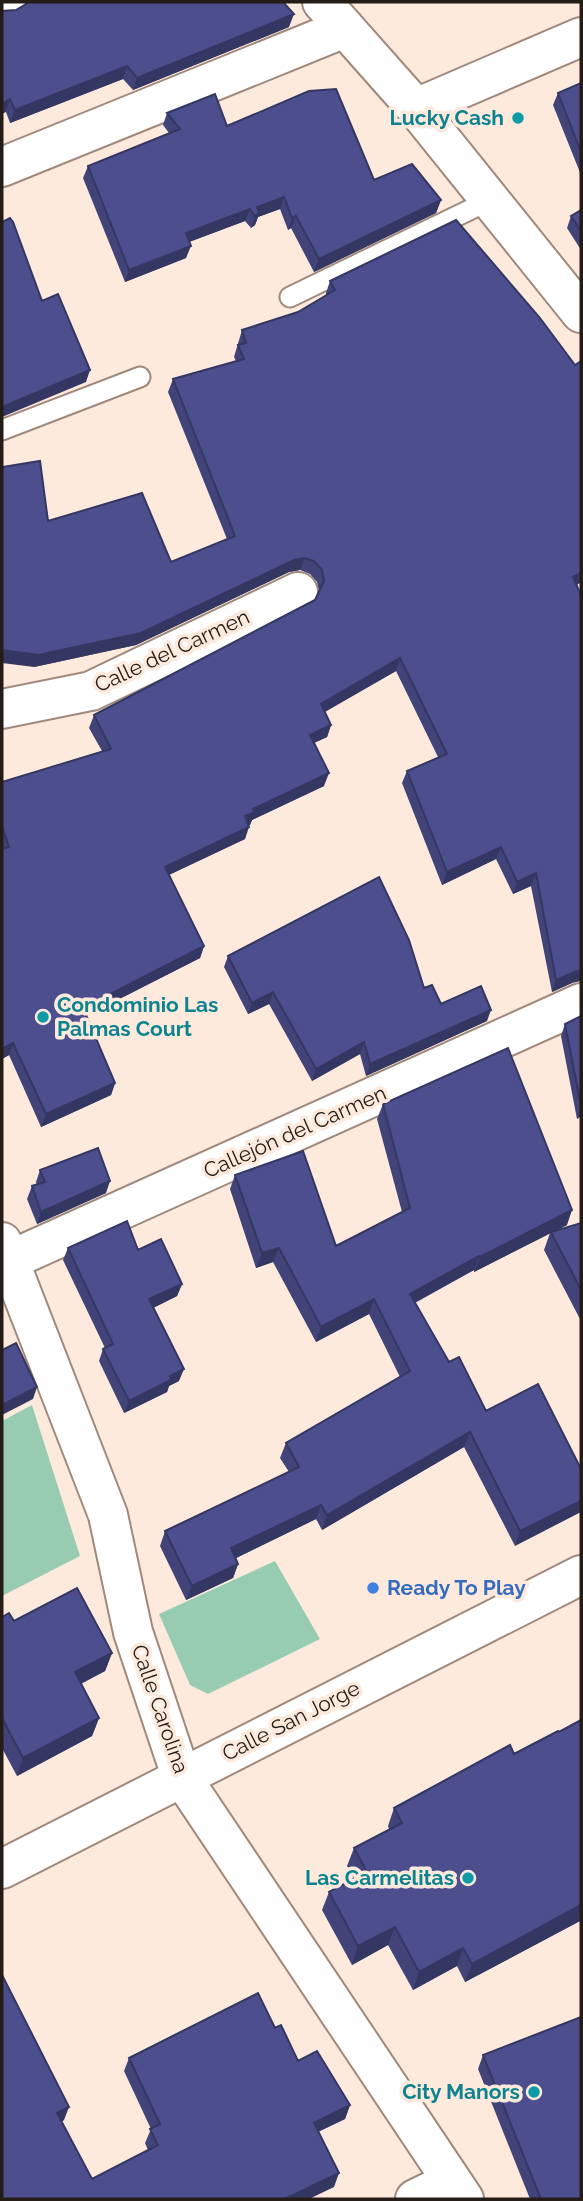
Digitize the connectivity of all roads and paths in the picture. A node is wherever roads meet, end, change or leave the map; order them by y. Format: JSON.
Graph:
{"nodes":[{"id":1,"x":334,"y":15,"type":"edge"},
{"id":2,"x":581,"y":37,"type":"edge"},
{"id":3,"x":416,"y":107,"type":"junction"},
{"id":4,"x":2,"y":167,"type":"edge"},
{"id":5,"x":490,"y":200,"type":"junction"},
{"id":6,"x":290,"y":297,"type":"dead end"},
{"id":7,"x":581,"y":313,"type":"edge"},
{"id":8,"x":140,"y":377,"type":"dead end"},
{"id":9,"x":2,"y":430,"type":"edge"},
{"id":10,"x":298,"y":592,"type":"dead end"},
{"id":11,"x":2,"y":709,"type":"edge"},
{"id":12,"x":581,"y":1003,"type":"edge"},
{"id":13,"x":5,"y":1252,"type":"edge"},
{"id":14,"x":581,"y":1575,"type":"edge"},
{"id":15,"x":181,"y":1776,"type":"junction"},
{"id":16,"x":2,"y":1869,"type":"edge"},
{"id":17,"x":457,"y":2190,"type":"edge"},
{"id":18,"x":415,"y":2199,"type":"edge"}],
"edges":[{"from":1,"to":3,"type":"street"},
{"from":1,"to":4,"type":"street"},
{"from":2,"to":3,"type":"street"},
{"from":3,"to":5,"type":"street"},
{"from":5,"to":6,"type":"lane"},
{"from":5,"to":7,"type":"street"},
{"from":8,"to":9,"type":"lane"},
{"from":10,"to":11,"type":"street","name":"Calle del Carmen"},
{"from":12,"to":13,"type":"street","name":"Callejón del Carmen"},
{"from":13,"to":15,"type":"street","name":"Calle Carolina"},
{"from":14,"to":15,"type":"street","name":"Calle San Jorge"},
{"from":15,"to":16,"type":"street","name":"Calle San Jorge"},
{"from":15,"to":17,"type":"street","name":"Calle Carolina"},
{"from":17,"to":18,"type":"street"}]}
